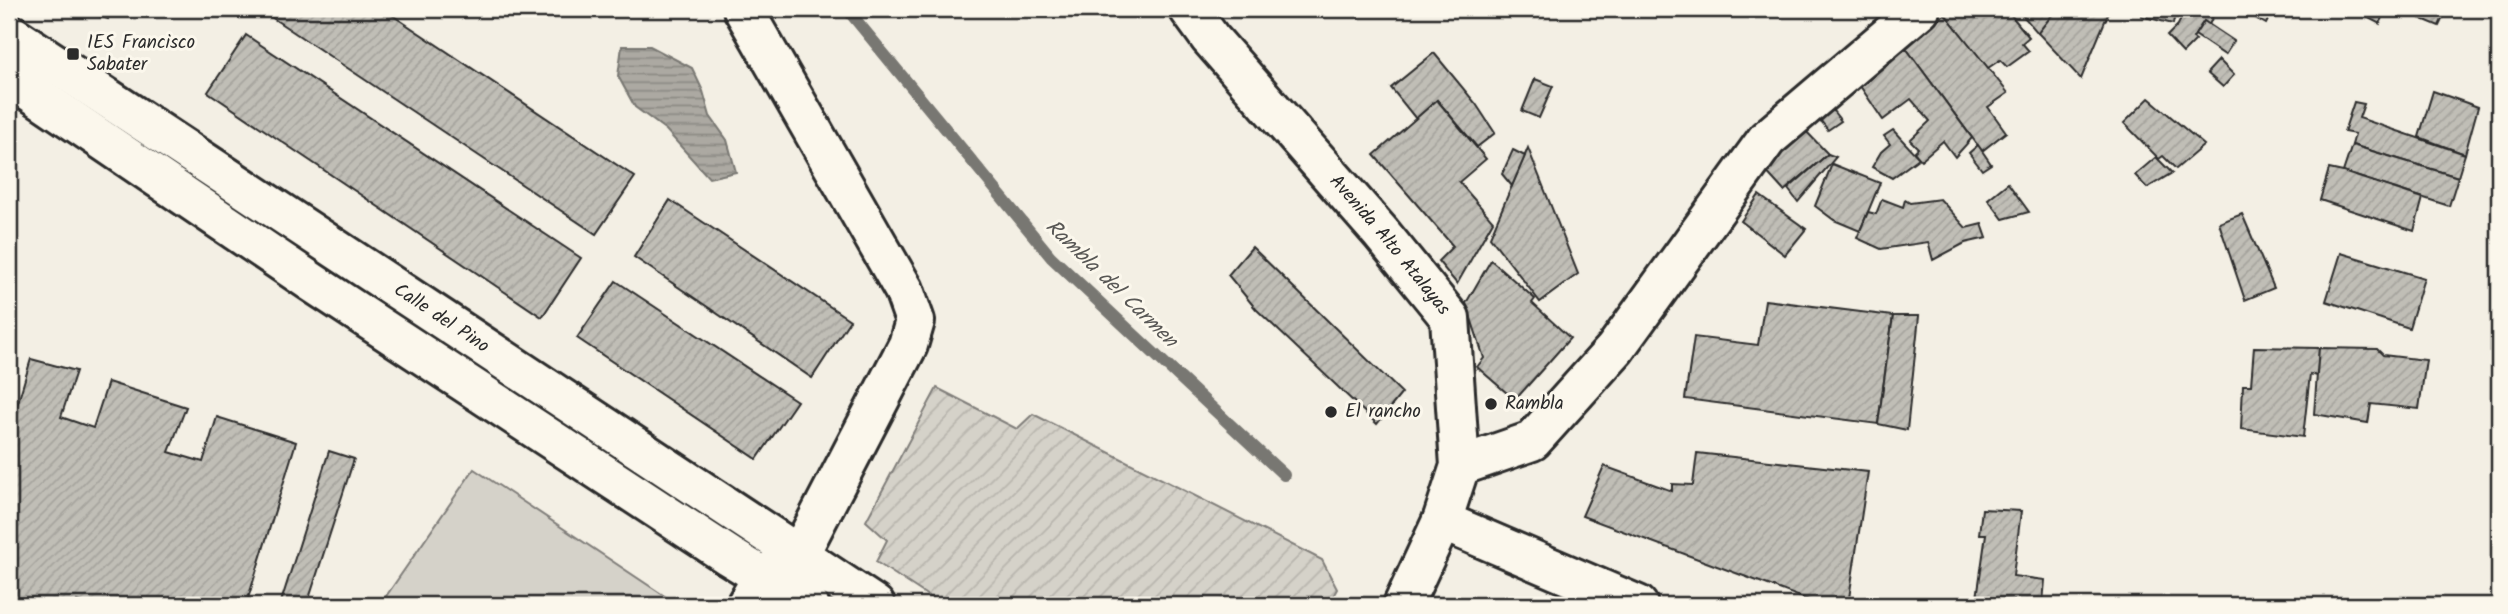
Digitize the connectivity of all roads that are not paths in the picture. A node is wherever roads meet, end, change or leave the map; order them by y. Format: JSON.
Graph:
{"nodes":[{"id":1,"x":743,"y":9,"type":"edge"},
{"id":2,"x":1189,"y":9,"type":"edge"},
{"id":3,"x":1920,"y":9,"type":"edge"},
{"id":4,"x":9,"y":33,"type":"edge"},
{"id":5,"x":9,"y":77,"type":"edge"},
{"id":6,"x":1460,"y":466,"type":"junction"},
{"id":7,"x":1442,"y":522,"type":"junction"},
{"id":8,"x":799,"y":555,"type":"junction"},
{"id":9,"x":755,"y":590,"type":"edge"},
{"id":10,"x":1621,"y":602,"type":"edge"},
{"id":11,"x":805,"y":604,"type":"edge"},
{"id":12,"x":875,"y":605,"type":"edge"},
{"id":13,"x":1404,"y":605,"type":"edge"}],
"edges":[{"from":1,"to":8,"type":"street"},
{"from":2,"to":6,"type":"street","name":"Avenida Alto Atalayas"},
{"from":3,"to":6,"type":"street"},
{"from":4,"to":8,"type":"street","name":"Calle del Pino"},
{"from":5,"to":9,"type":"street"},
{"from":6,"to":7,"type":"street","name":"Avenida Alto Atalayas"},
{"from":7,"to":10,"type":"street"},
{"from":7,"to":13,"type":"street","name":"Avenida Alto Atalayas"},
{"from":8,"to":9,"type":"street"},
{"from":8,"to":11,"type":"street"},
{"from":8,"to":12,"type":"street","name":"Calle del Pino"},
{"from":9,"to":11,"type":"street"}]}
